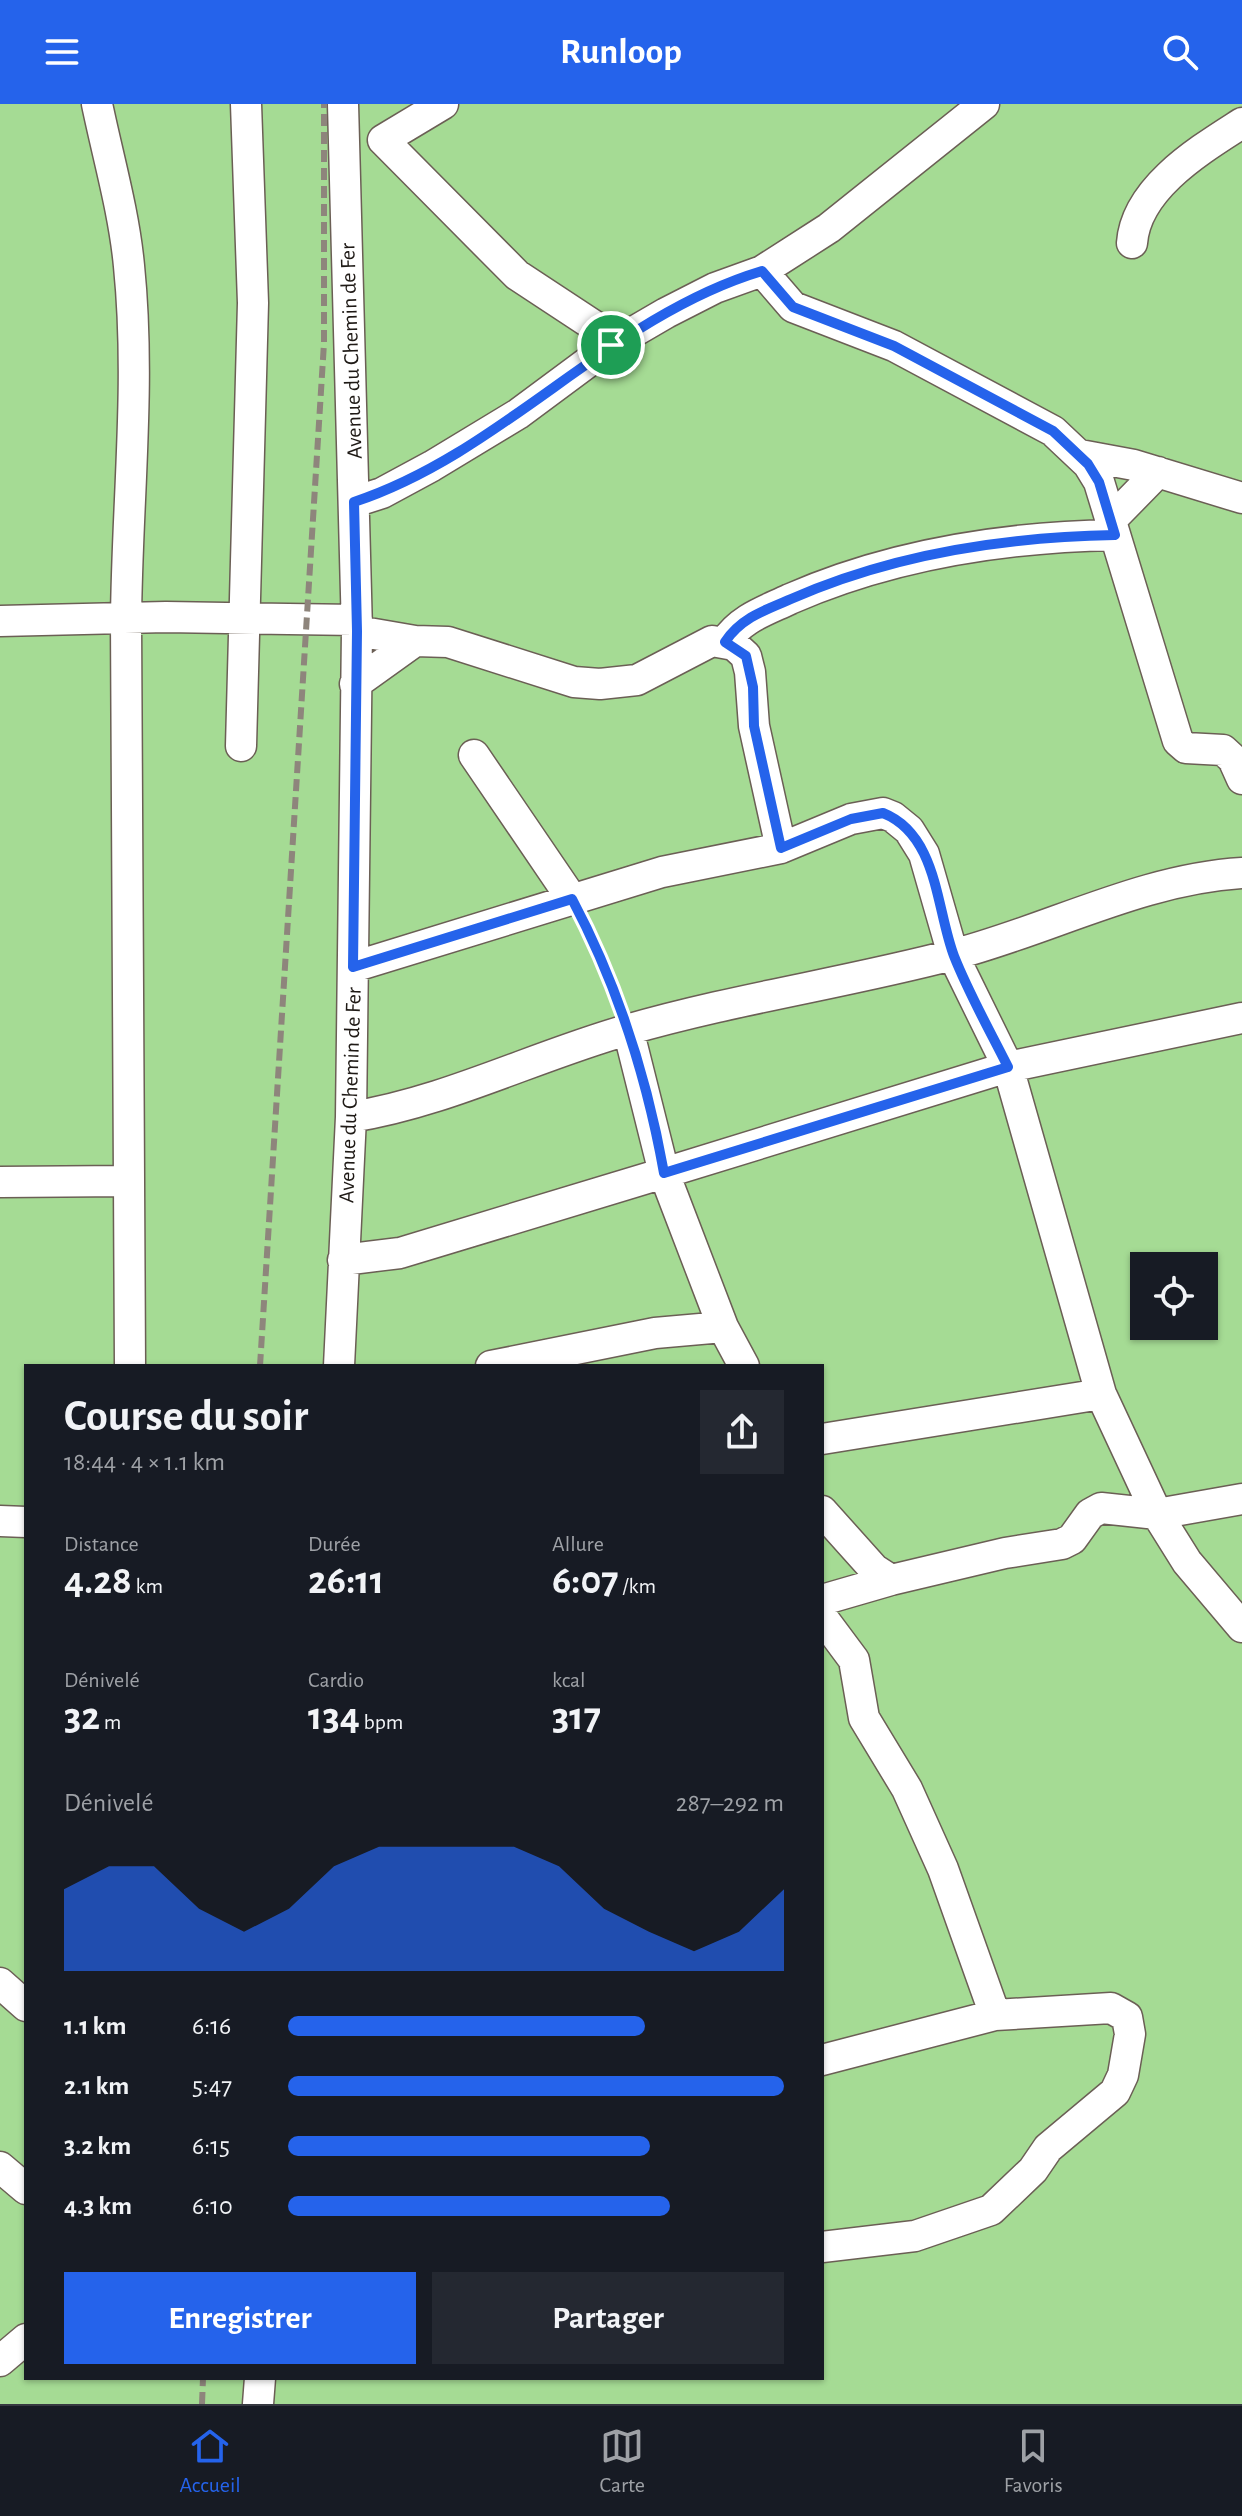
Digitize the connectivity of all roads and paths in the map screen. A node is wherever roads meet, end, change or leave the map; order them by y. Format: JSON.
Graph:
{"nodes":[{"id":1,"x":97,"y":104,"type":"edge"},
{"id":2,"x":246,"y":104,"type":"edge"},
{"id":3,"x":343,"y":104,"type":"edge"},
{"id":4,"x":443,"y":104,"type":"edge"},
{"id":5,"x":984,"y":104,"type":"edge"},
{"id":6,"x":1242,"y":123,"type":"edge"},
{"id":7,"x":1132,"y":243,"type":"dead end"},
{"id":8,"x":762,"y":271,"type":"junction"},
{"id":9,"x":611,"y":345,"type":"junction"},
{"id":10,"x":1080,"y":455,"type":"junction"},
{"id":11,"x":1158,"y":472,"type":"junction"},
{"id":12,"x":1242,"y":498,"type":"edge"},
{"id":13,"x":354,"y":502,"type":"junction"},
{"id":14,"x":1113,"y":528,"type":"junction"},
{"id":15,"x":247,"y":618,"type":"junction"},
{"id":16,"x":126,"y":620,"type":"junction"},
{"id":17,"x":0,"y":621,"type":"edge"},
{"id":18,"x":357,"y":625,"type":"junction"},
{"id":19,"x":415,"y":641,"type":"junction"},
{"id":20,"x":725,"y":642,"type":"junction"},
{"id":21,"x":355,"y":684,"type":"junction"},
{"id":22,"x":241,"y":746,"type":"dead end"},
{"id":23,"x":474,"y":755,"type":"dead end"},
{"id":24,"x":1242,"y":779,"type":"edge"},
{"id":25,"x":781,"y":848,"type":"junction"},
{"id":26,"x":1242,"y":873,"type":"edge"},
{"id":27,"x":572,"y":899,"type":"junction"},
{"id":28,"x":953,"y":955,"type":"junction"},
{"id":29,"x":353,"y":967,"type":"junction"},
{"id":30,"x":1242,"y":1018,"type":"edge"},
{"id":31,"x":628,"y":1029,"type":"junction"},
{"id":32,"x":1008,"y":1067,"type":"junction"},
{"id":33,"x":351,"y":1117,"type":"junction"},
{"id":34,"x":664,"y":1173,"type":"junction"},
{"id":35,"x":127,"y":1181,"type":"junction"},
{"id":36,"x":0,"y":1182,"type":"edge"},
{"id":37,"x":343,"y":1260,"type":"junction"},
{"id":38,"x":723,"y":1327,"type":"junction"},
{"id":39,"x":130,"y":1364,"type":"edge"},
{"id":40,"x":339,"y":1364,"type":"edge"},
{"id":41,"x":501,"y":1364,"type":"edge"},
{"id":42,"x":743,"y":1364,"type":"edge"},
{"id":43,"x":1101,"y":1394,"type":"junction"},
{"id":44,"x":824,"y":1439,"type":"edge"},
{"id":45,"x":1242,"y":1499,"type":"edge"},
{"id":46,"x":824,"y":1513,"type":"edge"},
{"id":47,"x":1157,"y":1514,"type":"junction"},
{"id":48,"x":0,"y":1521,"type":"edge"},
{"id":49,"x":24,"y":1522,"type":"edge"},
{"id":50,"x":891,"y":1580,"type":"junction"},
{"id":51,"x":824,"y":1599,"type":"edge"},
{"id":52,"x":824,"y":1620,"type":"edge"},
{"id":53,"x":1242,"y":1627,"type":"edge"},
{"id":54,"x":0,"y":1983,"type":"edge"},
{"id":55,"x":24,"y":2004,"type":"edge"},
{"id":56,"x":995,"y":2015,"type":"junction"},
{"id":57,"x":824,"y":2059,"type":"edge"},
{"id":58,"x":0,"y":2167,"type":"edge"},
{"id":59,"x":24,"y":2187,"type":"edge"},
{"id":60,"x":824,"y":2247,"type":"edge"},
{"id":61,"x":24,"y":2341,"type":"edge"},
{"id":62,"x":0,"y":2361,"type":"edge"},
{"id":63,"x":260,"y":2380,"type":"edge"},
{"id":64,"x":258,"y":2404,"type":"edge"}],
"edges":[{"from":1,"to":16,"type":"street"},
{"from":2,"to":15,"type":"street"},
{"from":3,"to":13,"type":"street","name":"Avenue du Chemin de Fer"},
{"from":4,"to":9,"type":"street"},
{"from":5,"to":8,"type":"street"},
{"from":6,"to":7,"type":"street"},
{"from":8,"to":9,"type":"street"},
{"from":8,"to":10,"type":"street"},
{"from":9,"to":13,"type":"street"},
{"from":10,"to":11,"type":"street"},
{"from":10,"to":14,"type":"street"},
{"from":11,"to":12,"type":"street"},
{"from":11,"to":14,"type":"street"},
{"from":13,"to":18,"type":"street","name":"Avenue du Chemin de Fer"},
{"from":14,"to":20,"type":"street"},
{"from":14,"to":24,"type":"street"},
{"from":15,"to":16,"type":"street"},
{"from":15,"to":18,"type":"street"},
{"from":15,"to":22,"type":"street"},
{"from":16,"to":17,"type":"street"},
{"from":16,"to":35,"type":"street"},
{"from":18,"to":19,"type":"street"},
{"from":18,"to":21,"type":"street","name":"Avenue du Chemin de Fer"},
{"from":19,"to":20,"type":"street"},
{"from":19,"to":21,"type":"street"},
{"from":20,"to":25,"type":"street"},
{"from":21,"to":29,"type":"street","name":"Avenue du Chemin de Fer"},
{"from":23,"to":27,"type":"street"},
{"from":25,"to":27,"type":"street"},
{"from":25,"to":28,"type":"street"},
{"from":26,"to":28,"type":"street"},
{"from":27,"to":29,"type":"street"},
{"from":27,"to":31,"type":"path"},
{"from":28,"to":31,"type":"street"},
{"from":28,"to":32,"type":"street"},
{"from":29,"to":33,"type":"street","name":"Avenue du Chemin de Fer"},
{"from":30,"to":32,"type":"street"},
{"from":31,"to":33,"type":"street"},
{"from":31,"to":34,"type":"street"},
{"from":32,"to":34,"type":"street"},
{"from":32,"to":43,"type":"street"},
{"from":33,"to":37,"type":"street","name":"Avenue du Chemin de Fer"},
{"from":34,"to":37,"type":"street"},
{"from":34,"to":38,"type":"street"},
{"from":35,"to":36,"type":"street"},
{"from":35,"to":39,"type":"street"},
{"from":37,"to":40,"type":"street","name":"Avenue du Chemin de Fer"},
{"from":38,"to":41,"type":"street"},
{"from":38,"to":42,"type":"street"},
{"from":43,"to":44,"type":"street"},
{"from":43,"to":47,"type":"street"},
{"from":45,"to":47,"type":"street"},
{"from":46,"to":50,"type":"street"},
{"from":47,"to":50,"type":"street"},
{"from":47,"to":53,"type":"street"},
{"from":48,"to":49,"type":"street"},
{"from":50,"to":51,"type":"street"},
{"from":52,"to":56,"type":"street"},
{"from":54,"to":55,"type":"street"},
{"from":56,"to":57,"type":"street"},
{"from":56,"to":60,"type":"street"},
{"from":58,"to":59,"type":"street"},
{"from":61,"to":62,"type":"street"},
{"from":63,"to":64,"type":"street"}]}
